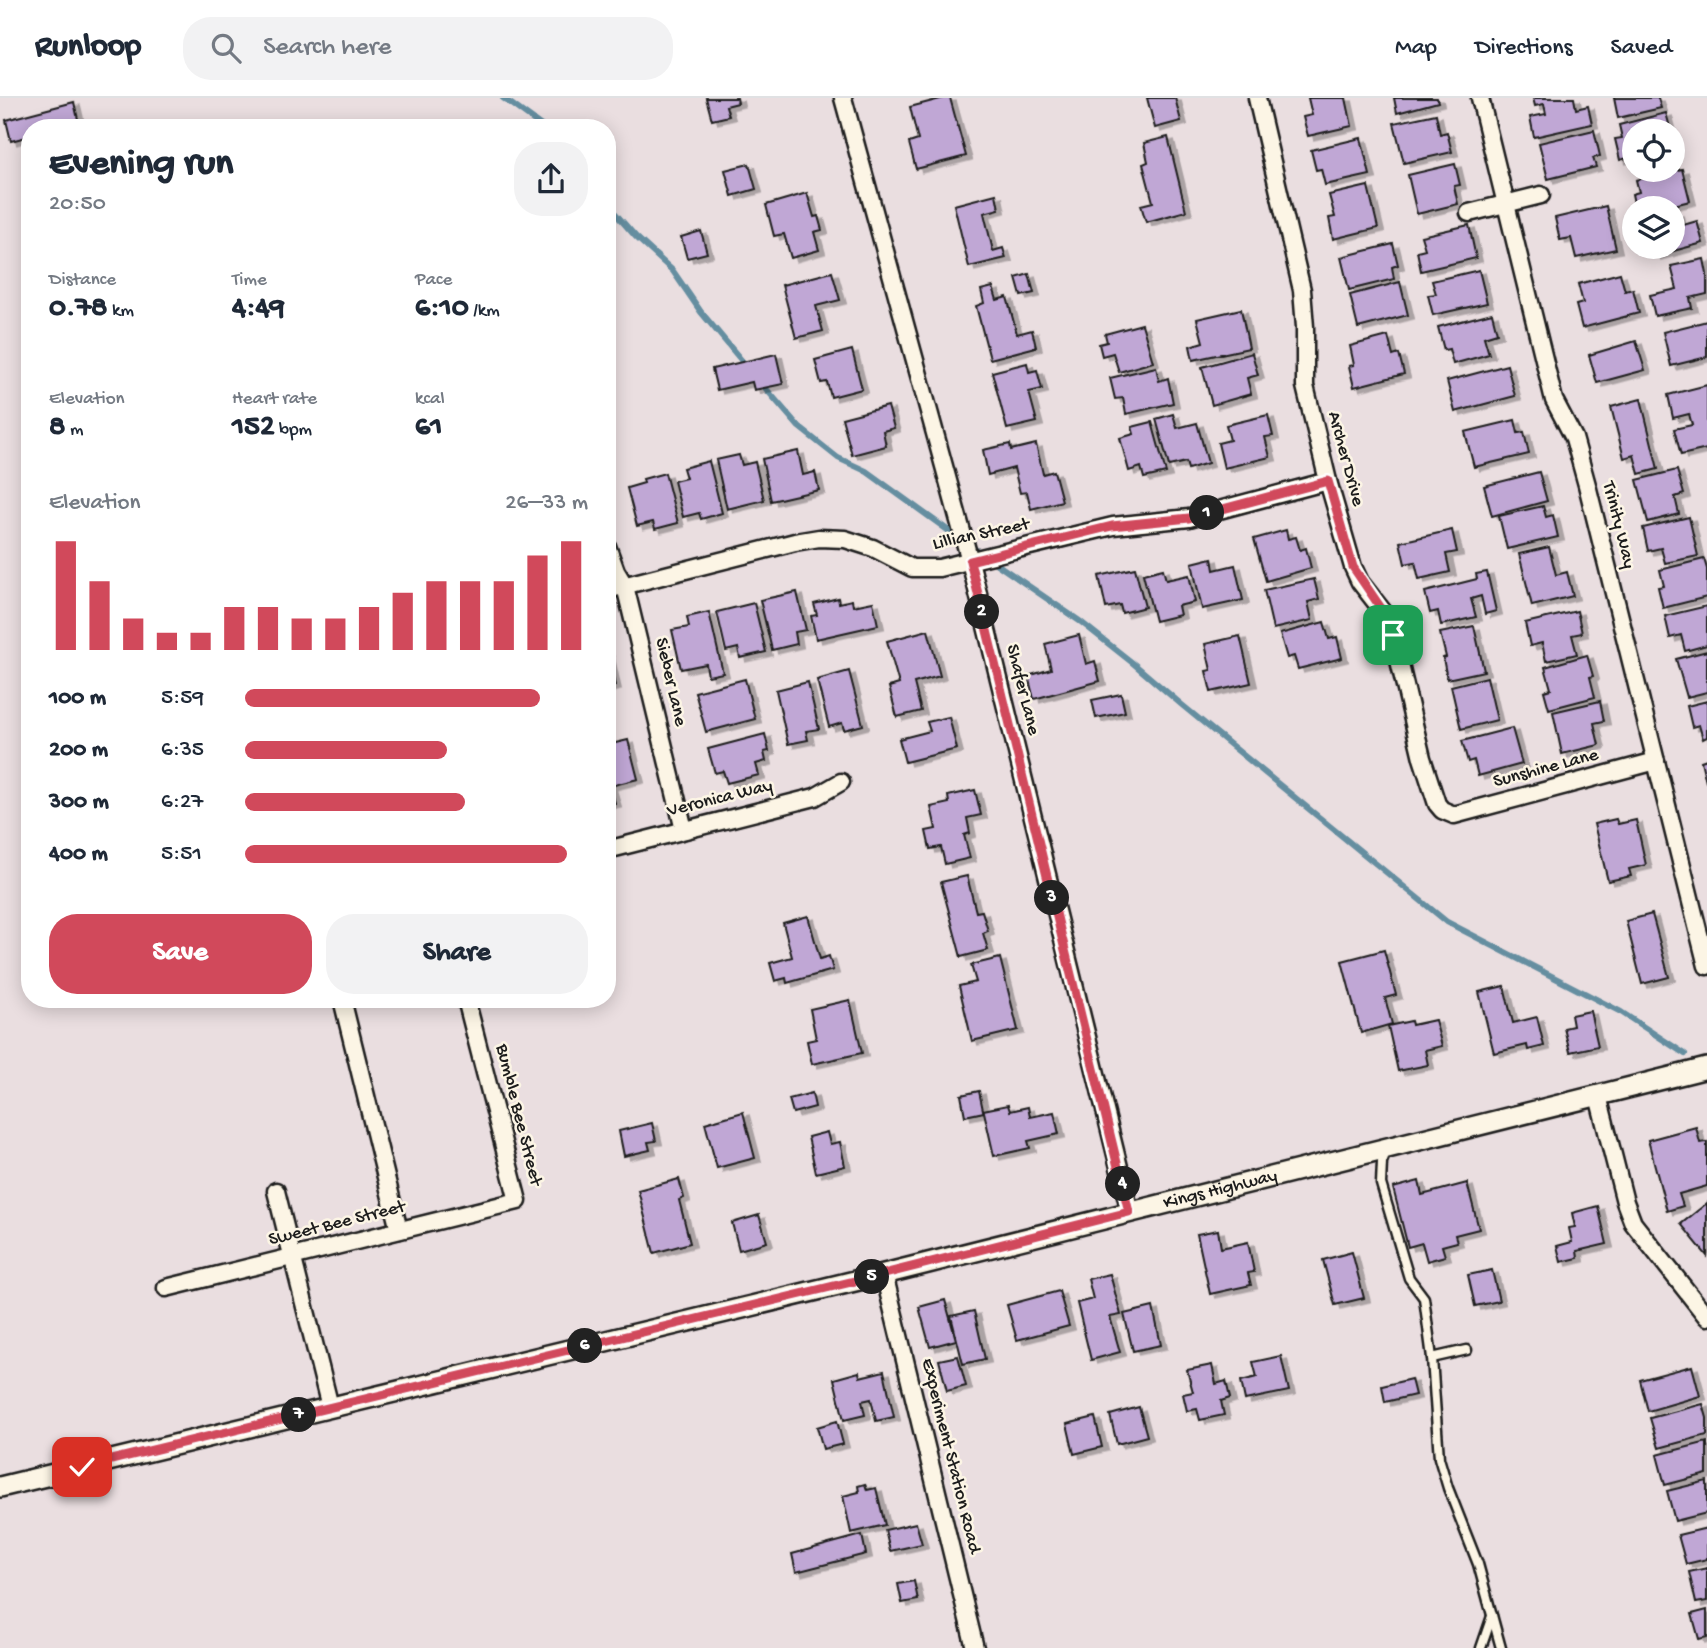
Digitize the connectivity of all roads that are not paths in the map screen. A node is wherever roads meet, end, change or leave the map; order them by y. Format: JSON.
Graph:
{"nodes":[{"id":1,"x":844,"y":98,"type":"edge"},
{"id":2,"x":1256,"y":98,"type":"edge"},
{"id":3,"x":1480,"y":98,"type":"edge"},
{"id":4,"x":1541,"y":195,"type":"dead end"},
{"id":5,"x":1506,"y":204,"type":"junction"},
{"id":6,"x":1469,"y":214,"type":"dead end"},
{"id":7,"x":1328,"y":481,"type":"junction"},
{"id":8,"x":970,"y":561,"type":"junction"},
{"id":9,"x":616,"y":571,"type":"edge"},
{"id":10,"x":625,"y":586,"type":"junction"},
{"id":11,"x":616,"y":588,"type":"edge"},
{"id":12,"x":1656,"y":761,"type":"junction"},
{"id":13,"x":841,"y":782,"type":"dead end"},
{"id":14,"x":1447,"y":813,"type":"joint"},
{"id":15,"x":684,"y":830,"type":"junction"},
{"id":16,"x":616,"y":848,"type":"edge"},
{"id":17,"x":1707,"y":966,"type":"edge"},
{"id":18,"x":344,"y":1008,"type":"edge"},
{"id":19,"x":468,"y":1008,"type":"edge"},
{"id":20,"x":1707,"y":1068,"type":"edge"},
{"id":21,"x":1598,"y":1097,"type":"junction"},
{"id":22,"x":1387,"y":1149,"type":"junction"},
{"id":23,"x":276,"y":1191,"type":"dead end"},
{"id":24,"x":518,"y":1201,"type":"joint"},
{"id":25,"x":1129,"y":1212,"type":"junction"},
{"id":26,"x":399,"y":1230,"type":"junction"},
{"id":27,"x":292,"y":1257,"type":"junction"},
{"id":28,"x":884,"y":1274,"type":"junction"},
{"id":29,"x":166,"y":1288,"type":"dead end"},
{"id":30,"x":1707,"y":1317,"type":"edge"},
{"id":31,"x":1467,"y":1350,"type":"dead end"},
{"id":32,"x":1432,"y":1358,"type":"junction"},
{"id":33,"x":330,"y":1407,"type":"junction"},
{"id":34,"x":0,"y":1487,"type":"edge"},
{"id":35,"x":1492,"y":1616,"type":"junction"},
{"id":36,"x":975,"y":1648,"type":"edge"},
{"id":37,"x":1481,"y":1648,"type":"edge"},
{"id":38,"x":1501,"y":1648,"type":"edge"}],
"edges":[{"from":1,"to":8,"type":"street","name":"Shafer Lane"},
{"from":2,"to":7,"type":"street","name":"Archer Drive"},
{"from":3,"to":5,"type":"street","name":"Trinity Way"},
{"from":4,"to":5,"type":"street"},
{"from":5,"to":6,"type":"street"},
{"from":5,"to":12,"type":"street","name":"Trinity Way"},
{"from":7,"to":8,"type":"street","name":"Lillian Street"},
{"from":7,"to":14,"type":"street","name":"Archer Drive"},
{"from":8,"to":10,"type":"street","name":"Lillian Street"},
{"from":8,"to":25,"type":"street","name":"Shafer Lane"},
{"from":9,"to":10,"type":"street","name":"Sieber Lane"},
{"from":10,"to":11,"type":"street","name":"Lillian Street"},
{"from":10,"to":15,"type":"street","name":"Sieber Lane"},
{"from":12,"to":14,"type":"street","name":"Sunshine Lane"},
{"from":12,"to":17,"type":"street","name":"Trinity Way"},
{"from":13,"to":15,"type":"street","name":"Veronica Way"},
{"from":15,"to":16,"type":"street","name":"Veronica Way"},
{"from":18,"to":26,"type":"street"},
{"from":19,"to":24,"type":"street","name":"Bumble Bee Street"},
{"from":20,"to":21,"type":"street","name":"Kings Highway"},
{"from":21,"to":22,"type":"street","name":"Kings Highway"},
{"from":21,"to":30,"type":"street"},
{"from":22,"to":25,"type":"street","name":"Kings Highway"},
{"from":22,"to":32,"type":"lane"},
{"from":23,"to":27,"type":"street"},
{"from":24,"to":26,"type":"street","name":"Sweet Bee Street"},
{"from":25,"to":28,"type":"street","name":"Kings Highway"},
{"from":26,"to":27,"type":"street","name":"Sweet Bee Street"},
{"from":27,"to":29,"type":"street","name":"Sweet Bee Street"},
{"from":27,"to":33,"type":"street"},
{"from":28,"to":33,"type":"street","name":"Kings Highway"},
{"from":28,"to":36,"type":"street","name":"Experiment Station Road"},
{"from":31,"to":32,"type":"lane"},
{"from":32,"to":35,"type":"lane"},
{"from":33,"to":34,"type":"street","name":"Kings Highway"},
{"from":35,"to":37,"type":"lane"},
{"from":35,"to":38,"type":"lane"}]}
